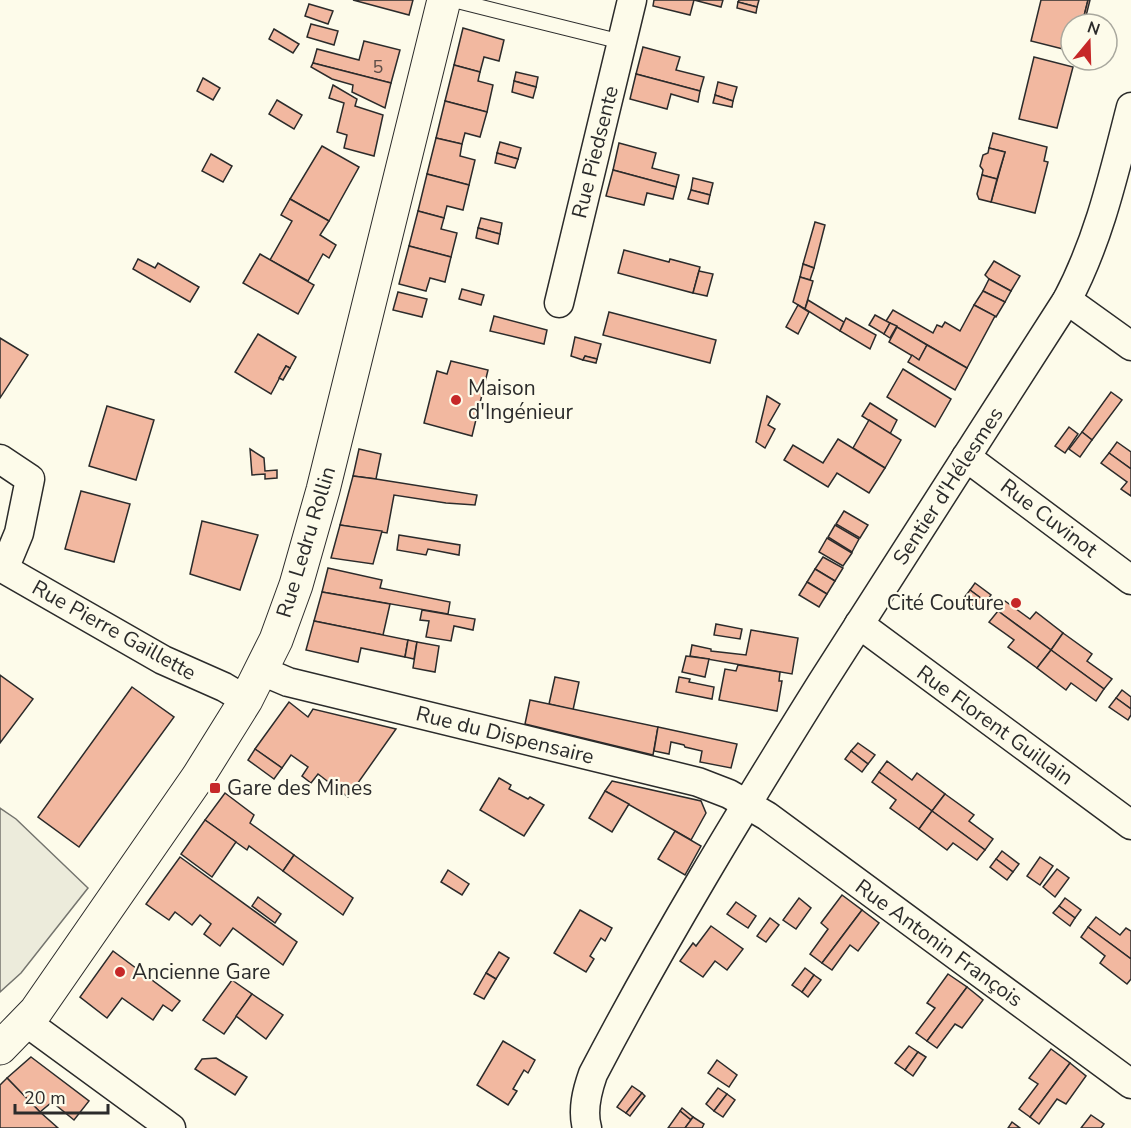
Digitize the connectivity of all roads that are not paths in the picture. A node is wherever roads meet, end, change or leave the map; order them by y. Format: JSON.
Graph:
{"nodes":[{"id":1,"x":444,"y":0,"type":"edge"},
{"id":2,"x":453,"y":0,"type":"edge"},
{"id":3,"x":632,"y":0,"type":"edge"},
{"id":4,"x":622,"y":42,"type":"junction"},
{"id":5,"x":1130,"y":116,"type":"edge"},
{"id":6,"x":1067,"y":300,"type":"junction"},
{"id":7,"x":558,"y":303,"type":"dead end"},
{"id":8,"x":1131,"y":346,"type":"edge"},
{"id":9,"x":966,"y":457,"type":"junction"},
{"id":10,"x":0,"y":459,"type":"edge"},
{"id":11,"x":2,"y":573,"type":"edge"},
{"id":12,"x":1131,"y":580,"type":"edge"},
{"id":13,"x":859,"y":624,"type":"junction"},
{"id":14,"x":262,"y":671,"type":"junction"},
{"id":15,"x":246,"y":700,"type":"junction"},
{"id":16,"x":747,"y":803,"type":"junction"},
{"id":17,"x":1131,"y":825,"type":"edge"},
{"id":18,"x":26,"y":1022,"type":"junction"},
{"id":19,"x":0,"y":1048,"type":"edge"},
{"id":20,"x":1131,"y":1084,"type":"edge"},
{"id":21,"x":586,"y":1126,"type":"edge"},
{"id":22,"x":171,"y":1128,"type":"edge"}],
"edges":[{"from":1,"to":14,"type":"street","name":"Rue Ledru Rollin"},
{"from":2,"to":4,"type":"lane"},
{"from":3,"to":4,"type":"street","name":"Rue Piedsente"},
{"from":4,"to":7,"type":"street","name":"Rue Piedsente"},
{"from":5,"to":6,"type":"street","name":"Sentier d'Hélesmes"},
{"from":6,"to":8,"type":"street"},
{"from":6,"to":9,"type":"street","name":"Sentier d'Hélesmes"},
{"from":9,"to":12,"type":"street","name":"Rue Cuvinot"},
{"from":9,"to":13,"type":"street","name":"Sentier d'Hélesmes"},
{"from":10,"to":11,"type":"street","name":"Rue Pierre Gaillette"},
{"from":11,"to":15,"type":"street","name":"Rue Pierre Gaillette"},
{"from":13,"to":16,"type":"street","name":"Sentier d'Hélesmes"},
{"from":13,"to":17,"type":"street","name":"Rue Florent Guillain"},
{"from":14,"to":15,"type":"street","name":"Rue Ledru Rollin"},
{"from":14,"to":16,"type":"street","name":"Rue du Dispensaire"},
{"from":15,"to":18,"type":"street","name":"Rue Ledru Rollin"},
{"from":16,"to":20,"type":"street","name":"Rue Antonin François"},
{"from":16,"to":21,"type":"street","name":"Sentier d'Hélesmes"},
{"from":18,"to":19,"type":"street","name":"Rue Ledru Rollin"},
{"from":18,"to":22,"type":"street"}]}
